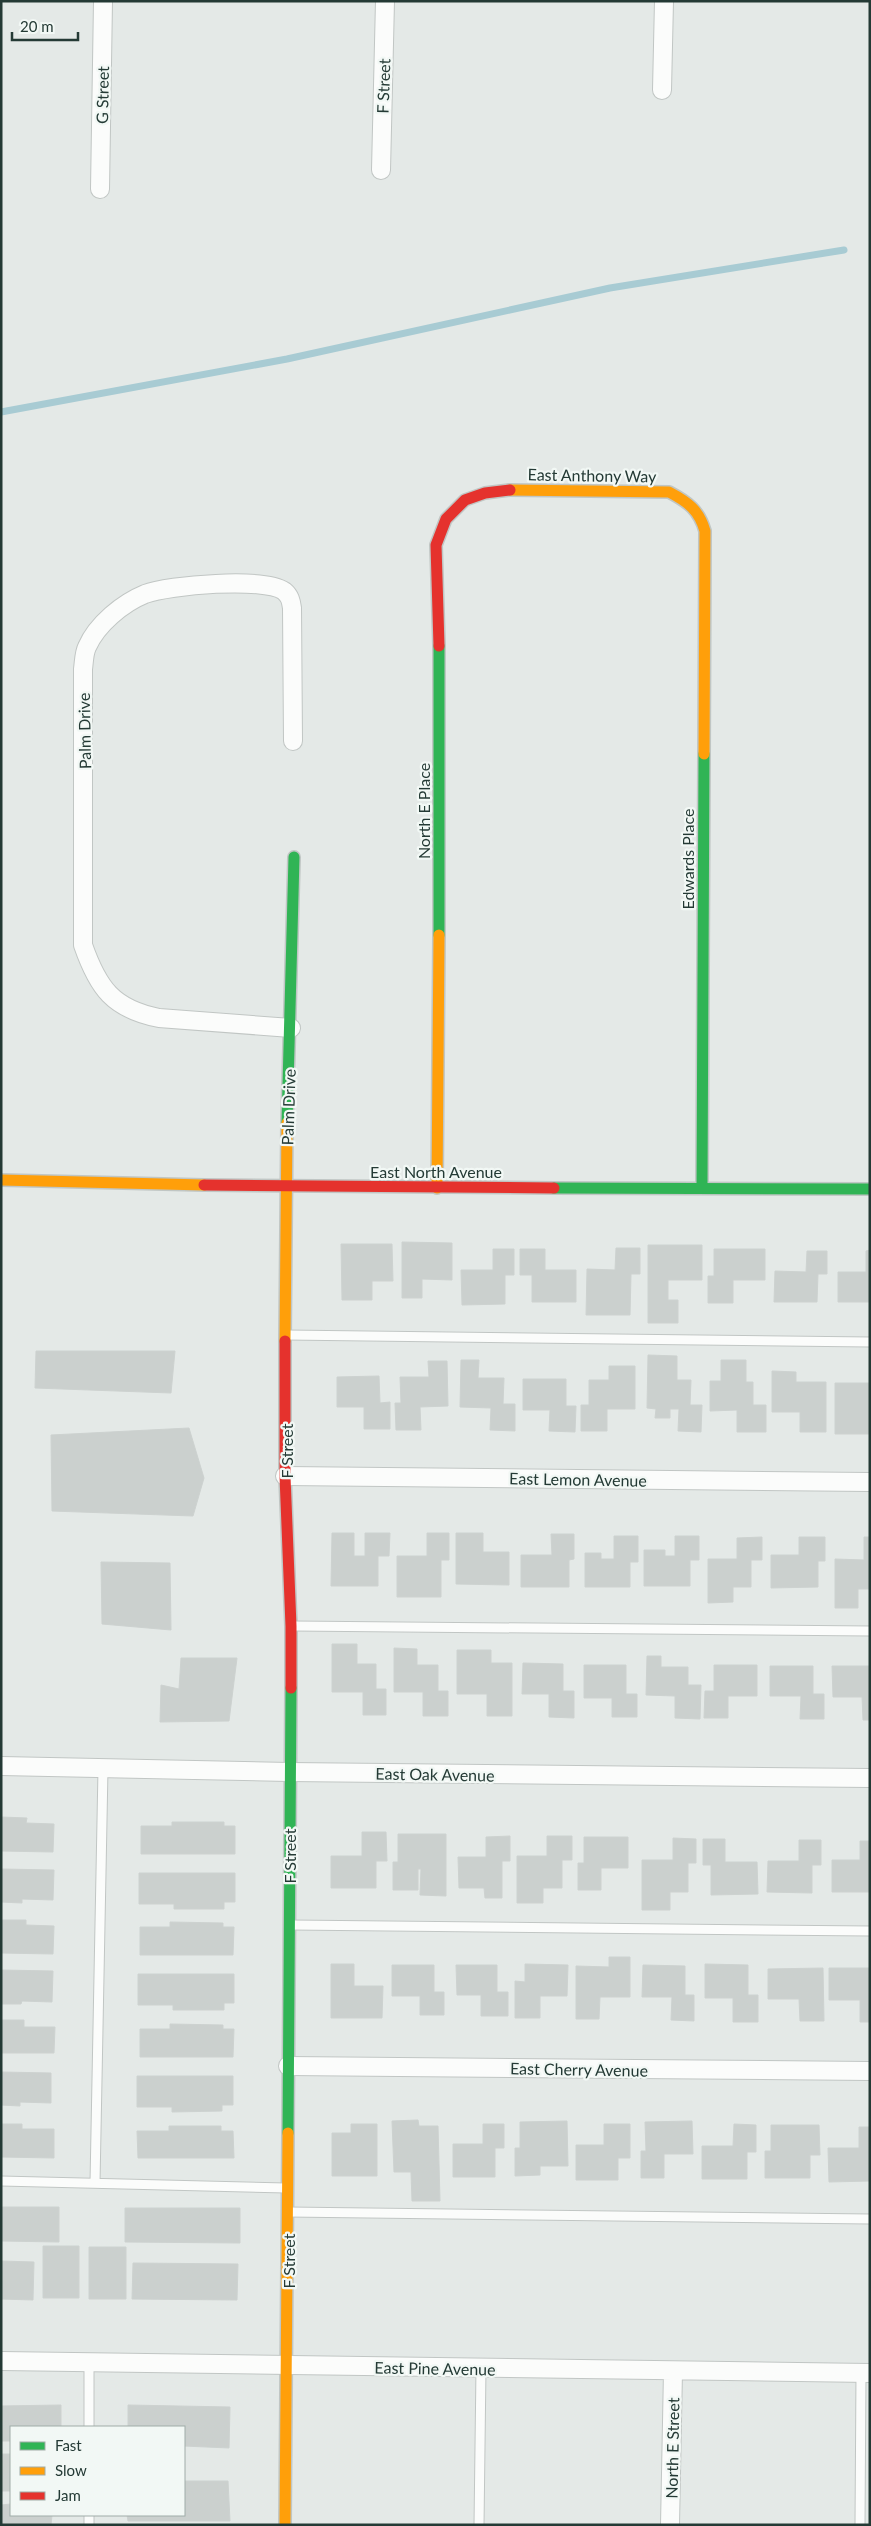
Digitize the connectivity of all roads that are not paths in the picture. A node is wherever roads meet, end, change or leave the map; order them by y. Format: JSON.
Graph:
{"nodes":[{"id":1,"x":103,"y":1,"type":"edge"},
{"id":2,"x":385,"y":1,"type":"edge"},
{"id":3,"x":664,"y":1,"type":"edge"},
{"id":4,"x":662,"y":90,"type":"dead end"},
{"id":5,"x":381,"y":170,"type":"dead end"},
{"id":6,"x":100,"y":189,"type":"dead end"},
{"id":7,"x":518,"y":490,"type":"joint"},
{"id":8,"x":705,"y":531,"type":"joint"},
{"id":9,"x":293,"y":741,"type":"dead end"},
{"id":10,"x":294,"y":857,"type":"dead end"},
{"id":11,"x":290,"y":1028,"type":"junction"},
{"id":12,"x":1,"y":1180,"type":"edge"},
{"id":13,"x":285,"y":1186,"type":"junction"},
{"id":14,"x":702,"y":1187,"type":"junction"},
{"id":15,"x":437,"y":1188,"type":"junction"},
{"id":16,"x":870,"y":1189,"type":"edge"},
{"id":17,"x":285,"y":1335,"type":"junction"},
{"id":18,"x":870,"y":1342,"type":"edge"},
{"id":19,"x":285,"y":1476,"type":"junction"},
{"id":20,"x":870,"y":1482,"type":"edge"},
{"id":21,"x":292,"y":1626,"type":"junction"},
{"id":22,"x":870,"y":1630,"type":"edge"},
{"id":23,"x":1,"y":1766,"type":"edge"},
{"id":24,"x":103,"y":1769,"type":"junction"},
{"id":25,"x":289,"y":1772,"type":"junction"},
{"id":26,"x":870,"y":1778,"type":"edge"},
{"id":27,"x":288,"y":1926,"type":"junction"},
{"id":28,"x":870,"y":1931,"type":"edge"},
{"id":29,"x":288,"y":2066,"type":"junction"},
{"id":30,"x":870,"y":2071,"type":"edge"},
{"id":31,"x":1,"y":2181,"type":"edge"},
{"id":32,"x":95,"y":2183,"type":"junction"},
{"id":33,"x":288,"y":2188,"type":"junction"},
{"id":34,"x":288,"y":2212,"type":"junction"},
{"id":35,"x":870,"y":2219,"type":"edge"},
{"id":36,"x":1,"y":2362,"type":"edge"},
{"id":37,"x":89,"y":2364,"type":"junction"},
{"id":38,"x":288,"y":2366,"type":"junction"},
{"id":39,"x":481,"y":2368,"type":"junction"},
{"id":40,"x":672,"y":2371,"type":"junction"},
{"id":41,"x":866,"y":2373,"type":"edge"},
{"id":42,"x":89,"y":2426,"type":"edge"},
{"id":43,"x":285,"y":2525,"type":"edge"},
{"id":44,"x":479,"y":2525,"type":"edge"},
{"id":45,"x":670,"y":2525,"type":"edge"},
{"id":46,"x":860,"y":2525,"type":"edge"}],
"edges":[{"from":1,"to":6,"type":"street","name":"G Street"},
{"from":2,"to":5,"type":"street","name":"F Street"},
{"from":3,"to":4,"type":"street"},
{"from":7,"to":8,"type":"street","name":"East Anthony Way"},
{"from":7,"to":15,"type":"street","name":"North E Place"},
{"from":8,"to":14,"type":"street","name":"Edwards Place"},
{"from":9,"to":11,"type":"street","name":"Palm Drive"},
{"from":10,"to":11,"type":"street","name":"Palm Drive"},
{"from":11,"to":13,"type":"street","name":"Palm Drive"},
{"from":12,"to":13,"type":"street","name":"East North Avenue"},
{"from":13,"to":15,"type":"street","name":"East North Avenue"},
{"from":13,"to":17,"type":"street","name":"F Street"},
{"from":14,"to":15,"type":"street","name":"East North Avenue"},
{"from":14,"to":16,"type":"street","name":"East North Avenue"},
{"from":17,"to":18,"type":"lane"},
{"from":17,"to":19,"type":"street","name":"F Street"},
{"from":19,"to":20,"type":"street","name":"East Lemon Avenue"},
{"from":19,"to":21,"type":"street","name":"F Street"},
{"from":21,"to":22,"type":"lane"},
{"from":21,"to":25,"type":"street","name":"F Street"},
{"from":23,"to":24,"type":"street","name":"East Oak Avenue"},
{"from":24,"to":25,"type":"street","name":"East Oak Avenue"},
{"from":24,"to":32,"type":"lane"},
{"from":25,"to":26,"type":"street","name":"East Oak Avenue"},
{"from":25,"to":27,"type":"street","name":"F Street"},
{"from":27,"to":28,"type":"lane"},
{"from":27,"to":29,"type":"street","name":"F Street"},
{"from":29,"to":30,"type":"street","name":"East Cherry Avenue"},
{"from":29,"to":33,"type":"street","name":"F Street"},
{"from":31,"to":32,"type":"lane"},
{"from":32,"to":33,"type":"lane"},
{"from":33,"to":34,"type":"street","name":"F Street"},
{"from":34,"to":35,"type":"lane"},
{"from":34,"to":38,"type":"street","name":"F Street"},
{"from":36,"to":37,"type":"street","name":"East Pine Avenue"},
{"from":37,"to":38,"type":"street","name":"East Pine Avenue"},
{"from":37,"to":42,"type":"lane"},
{"from":38,"to":39,"type":"street","name":"East Pine Avenue"},
{"from":38,"to":43,"type":"street","name":"F Street"},
{"from":39,"to":40,"type":"street","name":"East Pine Avenue"},
{"from":39,"to":44,"type":"lane"},
{"from":40,"to":41,"type":"street","name":"East Pine Avenue"},
{"from":40,"to":45,"type":"street","name":"North E Street"},
{"from":41,"to":46,"type":"lane"}]}
